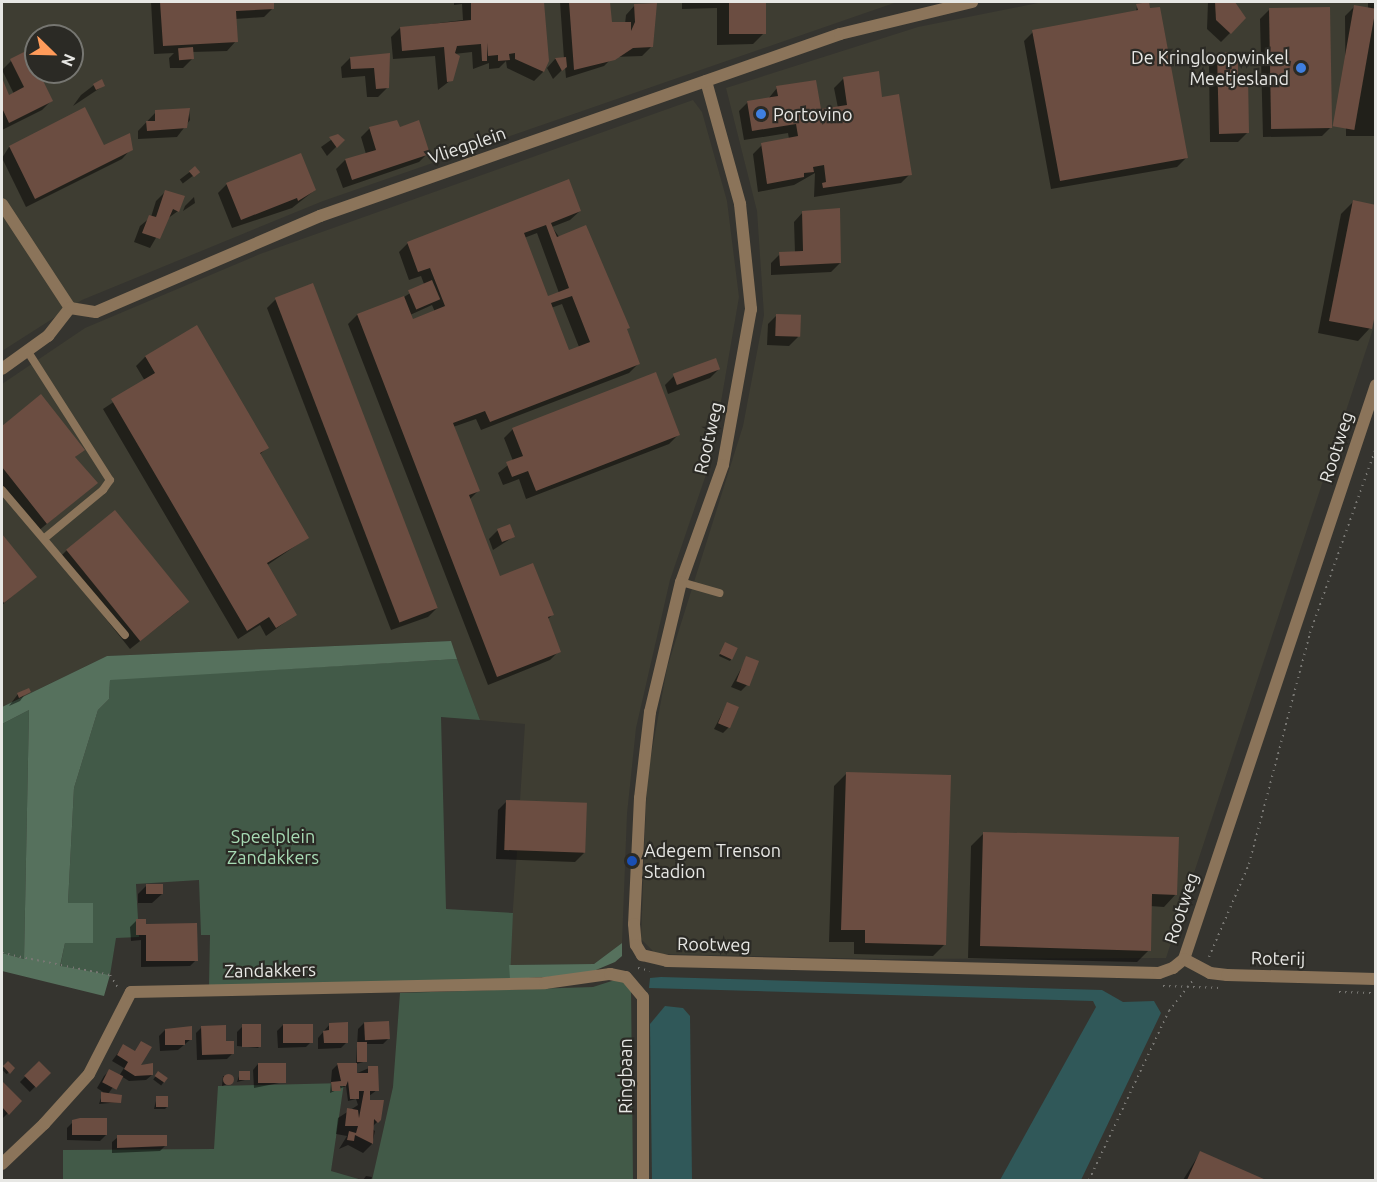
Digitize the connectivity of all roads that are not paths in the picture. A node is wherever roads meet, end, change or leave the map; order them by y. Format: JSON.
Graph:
{"nodes":[{"id":1,"x":972,"y":2,"type":"edge"},
{"id":2,"x":706,"y":81,"type":"junction"},
{"id":3,"x":2,"y":204,"type":"edge"},
{"id":4,"x":70,"y":308,"type":"junction"},
{"id":5,"x":28,"y":352,"type":"junction"},
{"id":6,"x":2,"y":369,"type":"edge"},
{"id":7,"x":1376,"y":385,"type":"edge"},
{"id":8,"x":2,"y":490,"type":"edge"},
{"id":9,"x":46,"y":537,"type":"junction"},
{"id":10,"x":681,"y":582,"type":"junction"},
{"id":11,"x":719,"y":593,"type":"dead end"},
{"id":12,"x":125,"y":635,"type":"dead end"},
{"id":13,"x":1184,"y":959,"type":"junction"},
{"id":14,"x":626,"y":976,"type":"joint"},
{"id":15,"x":1376,"y":979,"type":"edge"},
{"id":16,"x":2,"y":1164,"type":"edge"},
{"id":17,"x":643,"y":1180,"type":"edge"}],
"edges":[{"from":1,"to":2,"type":"street","name":"Vliegplein"},
{"from":2,"to":4,"type":"street","name":"Vliegplein"},
{"from":2,"to":10,"type":"street","name":"Rootweg"},
{"from":3,"to":4,"type":"street"},
{"from":4,"to":5,"type":"street"},
{"from":5,"to":6,"type":"street"},
{"from":5,"to":9,"type":"lane"},
{"from":7,"to":13,"type":"street","name":"Rootweg"},
{"from":8,"to":9,"type":"lane"},
{"from":9,"to":12,"type":"lane"},
{"from":10,"to":11,"type":"lane"},
{"from":10,"to":13,"type":"street","name":"Rootweg"},
{"from":13,"to":15,"type":"street","name":"Roterij"},
{"from":14,"to":16,"type":"street","name":"Zandakkers"},
{"from":14,"to":17,"type":"street","name":"Ringbaan"}]}
